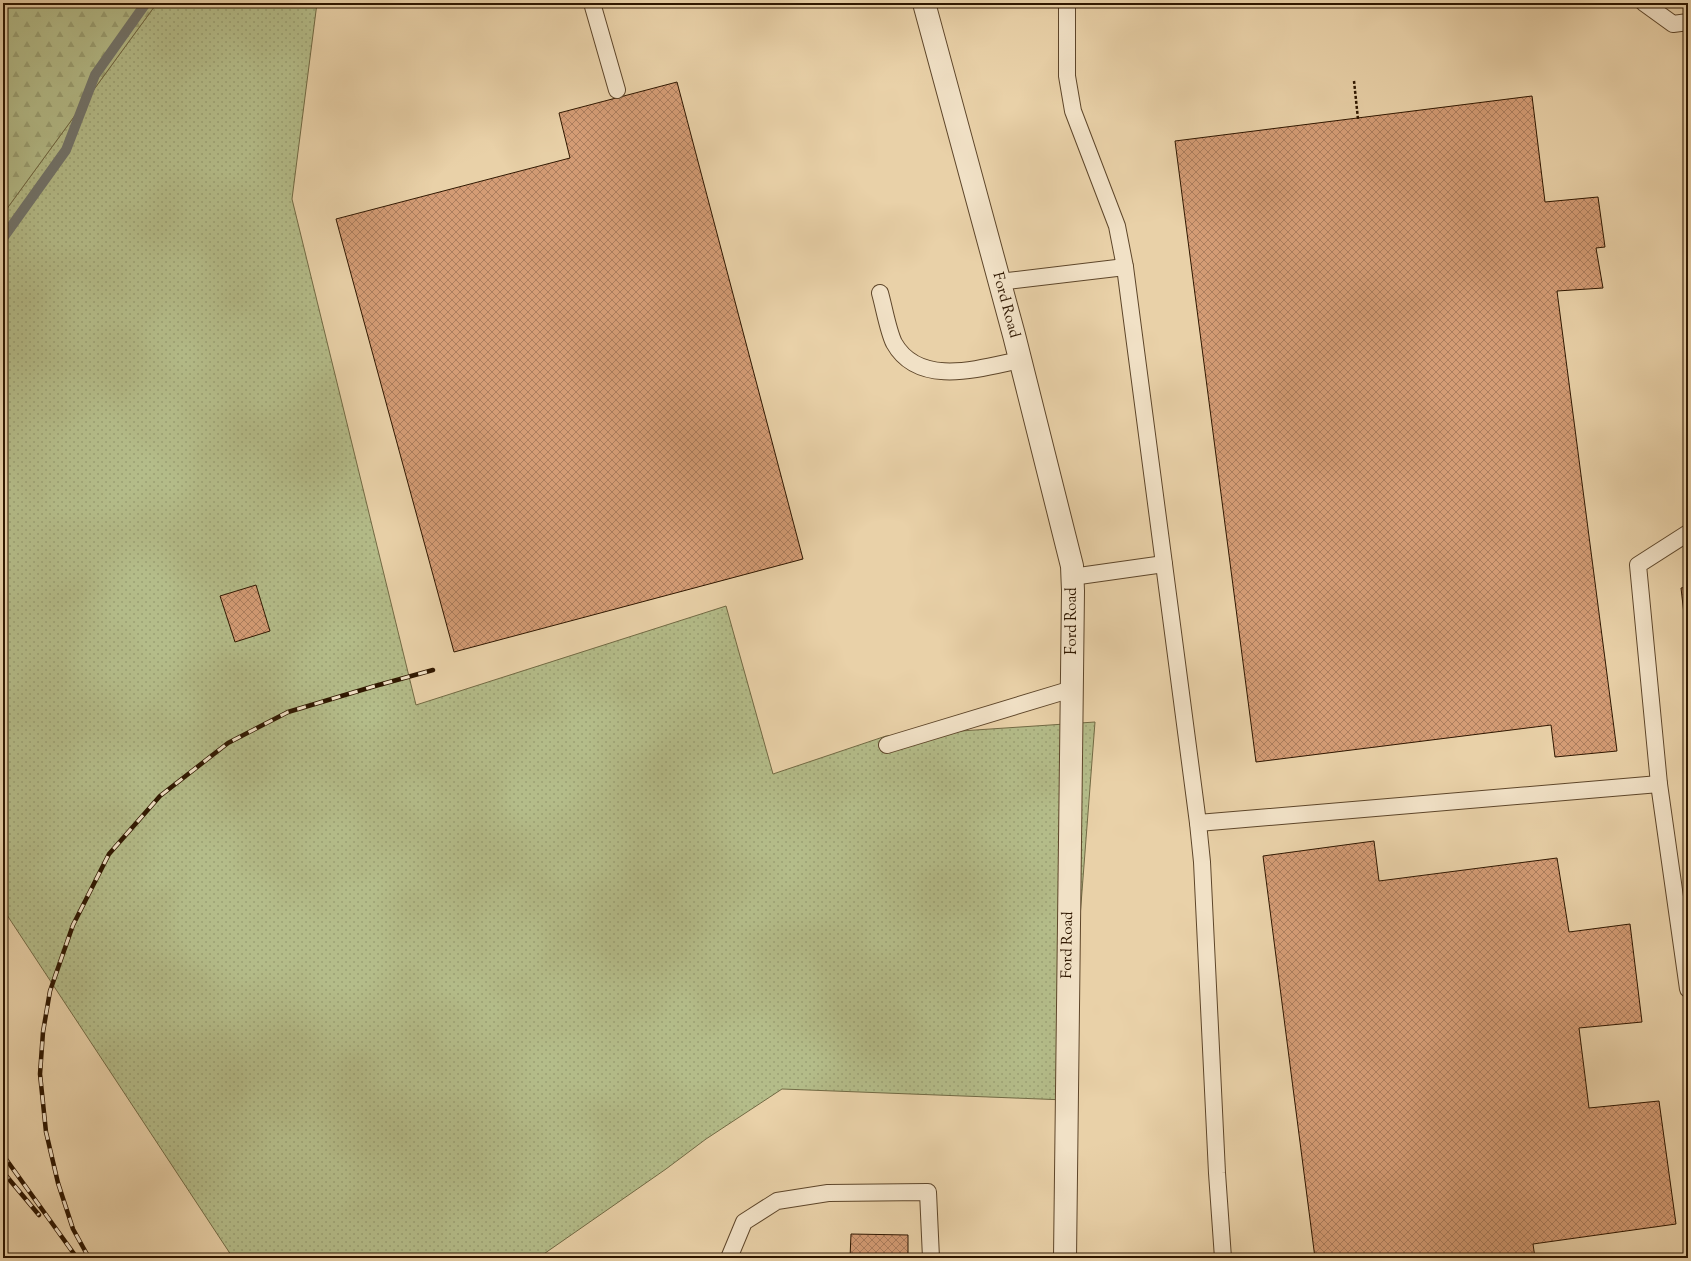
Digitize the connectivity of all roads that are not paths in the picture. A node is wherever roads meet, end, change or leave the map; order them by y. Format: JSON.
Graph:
{"nodes":[{"id":1,"x":592,"y":3,"type":"edge"},
{"id":2,"x":924,"y":3,"type":"edge"},
{"id":3,"x":1067,"y":3,"type":"edge"},
{"id":4,"x":1644,"y":3,"type":"edge"},
{"id":5,"x":1688,"y":22,"type":"edge"},
{"id":6,"x":617,"y":90,"type":"dead end"},
{"id":7,"x":1125,"y":267,"type":"junction"},
{"id":8,"x":999,"y":282,"type":"junction"},
{"id":9,"x":880,"y":293,"type":"dead end"},
{"id":10,"x":1020,"y":360,"type":"junction"},
{"id":11,"x":1688,"y":533,"type":"edge"},
{"id":12,"x":1164,"y":564,"type":"junction"},
{"id":13,"x":1072,"y":577,"type":"junction"},
{"id":14,"x":1072,"y":689,"type":"junction"},
{"id":15,"x":887,"y":745,"type":"dead end"},
{"id":16,"x":1659,"y":784,"type":"junction"},
{"id":17,"x":1198,"y":823,"type":"junction"},
{"id":18,"x":1688,"y":982,"type":"edge"},
{"id":19,"x":730,"y":1258,"type":"edge"},
{"id":20,"x":931,"y":1258,"type":"edge"},
{"id":21,"x":1064,"y":1258,"type":"edge"},
{"id":22,"x":1224,"y":1258,"type":"edge"}],
"edges":[{"from":1,"to":6,"type":"lane"},
{"from":2,"to":8,"type":"street","name":"Ford Road"},
{"from":3,"to":7,"type":"lane"},
{"from":4,"to":5,"type":"lane"},
{"from":7,"to":8,"type":"lane"},
{"from":7,"to":12,"type":"lane"},
{"from":8,"to":10,"type":"street","name":"Ford Road"},
{"from":9,"to":10,"type":"lane"},
{"from":10,"to":13,"type":"street","name":"Ford Road"},
{"from":11,"to":16,"type":"lane"},
{"from":12,"to":13,"type":"lane"},
{"from":12,"to":17,"type":"lane"},
{"from":13,"to":14,"type":"street","name":"Ford Road"},
{"from":14,"to":15,"type":"lane"},
{"from":14,"to":21,"type":"street","name":"Ford Road"},
{"from":16,"to":17,"type":"lane"},
{"from":16,"to":18,"type":"lane"},
{"from":17,"to":22,"type":"lane"},
{"from":19,"to":20,"type":"lane"}]}
